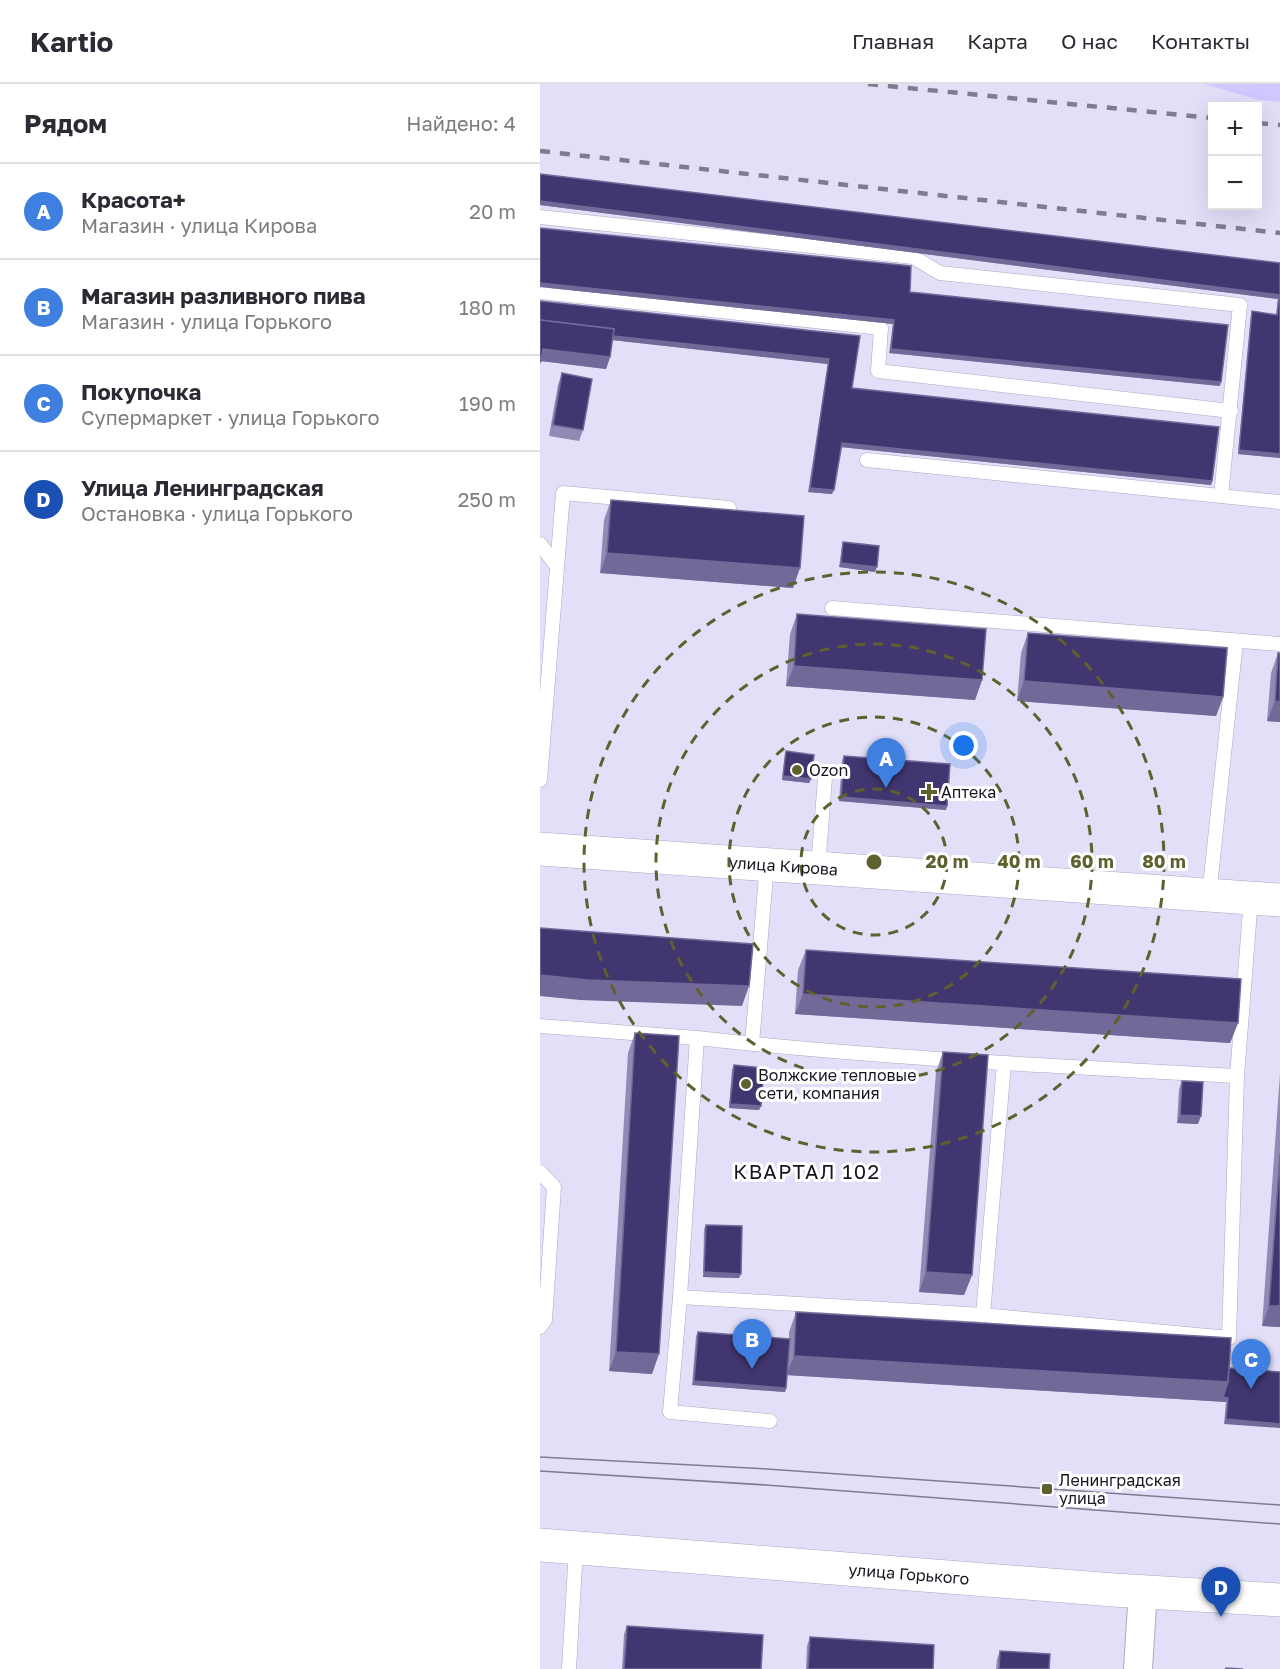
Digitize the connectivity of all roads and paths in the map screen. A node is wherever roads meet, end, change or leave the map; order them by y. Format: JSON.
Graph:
{"nodes":[{"id":1,"x":540,"y":218,"type":"edge"},
{"id":2,"x":540,"y":292,"type":"edge"},
{"id":3,"x":1231,"y":411,"type":"junction"},
{"id":4,"x":867,"y":460,"type":"dead end"},
{"id":5,"x":1221,"y":496,"type":"junction"},
{"id":6,"x":1280,"y":502,"type":"edge"},
{"id":7,"x":729,"y":508,"type":"edge"},
{"id":8,"x":540,"y":544,"type":"edge"},
{"id":9,"x":540,"y":564,"type":"edge"},
{"id":10,"x":556,"y":565,"type":"junction"},
{"id":11,"x":832,"y":608,"type":"dead end"},
{"id":12,"x":1236,"y":641,"type":"junction"},
{"id":13,"x":1280,"y":644,"type":"edge"},
{"id":14,"x":825,"y":778,"type":"dead end"},
{"id":15,"x":540,"y":780,"type":"edge"},
{"id":16,"x":540,"y":849,"type":"edge"},
{"id":17,"x":767,"y":863,"type":"junction"},
{"id":18,"x":818,"y":868,"type":"junction"},
{"id":19,"x":1209,"y":896,"type":"junction"},
{"id":20,"x":1265,"y":899,"type":"edge"},
{"id":21,"x":540,"y":1026,"type":"edge"},
{"id":22,"x":697,"y":1038,"type":"junction"},
{"id":23,"x":752,"y":1044,"type":"junction"},
{"id":24,"x":1004,"y":1063,"type":"junction"},
{"id":25,"x":1237,"y":1076,"type":"junction"},
{"id":26,"x":540,"y":1172,"type":"edge"},
{"id":27,"x":680,"y":1298,"type":"junction"},
{"id":28,"x":983,"y":1315,"type":"junction"},
{"id":29,"x":540,"y":1327,"type":"edge"},
{"id":30,"x":770,"y":1421,"type":"dead end"},
{"id":31,"x":540,"y":1545,"type":"edge"},
{"id":32,"x":576,"y":1548,"type":"junction"},
{"id":33,"x":1143,"y":1590,"type":"junction"},
{"id":34,"x":1280,"y":1600,"type":"edge"},
{"id":35,"x":569,"y":1669,"type":"edge"},
{"id":36,"x":1138,"y":1669,"type":"edge"}],
"edges":[{"from":1,"to":3,"type":"lane"},
{"from":2,"to":3,"type":"lane"},
{"from":3,"to":5,"type":"lane"},
{"from":4,"to":5,"type":"lane"},
{"from":5,"to":6,"type":"lane"},
{"from":7,"to":10,"type":"lane"},
{"from":8,"to":10,"type":"lane"},
{"from":9,"to":10,"type":"lane"},
{"from":10,"to":15,"type":"lane"},
{"from":11,"to":12,"type":"lane"},
{"from":12,"to":13,"type":"lane"},
{"from":12,"to":19,"type":"lane"},
{"from":14,"to":18,"type":"lane"},
{"from":16,"to":17,"type":"street","name":"улица Кирова"},
{"from":17,"to":18,"type":"street","name":"улица Кирова"},
{"from":17,"to":23,"type":"lane"},
{"from":18,"to":19,"type":"street","name":"улица Кирова"},
{"from":19,"to":20,"type":"street","name":"улица Кирова"},
{"from":20,"to":25,"type":"lane"},
{"from":21,"to":22,"type":"lane"},
{"from":22,"to":23,"type":"lane"},
{"from":22,"to":27,"type":"lane"},
{"from":23,"to":24,"type":"lane"},
{"from":24,"to":25,"type":"lane"},
{"from":24,"to":28,"type":"lane"},
{"from":25,"to":28,"type":"lane"},
{"from":26,"to":29,"type":"lane"},
{"from":27,"to":28,"type":"lane"},
{"from":27,"to":30,"type":"lane"},
{"from":31,"to":32,"type":"street","name":"улица Горького"},
{"from":32,"to":33,"type":"street","name":"улица Горького"},
{"from":32,"to":35,"type":"lane"},
{"from":33,"to":34,"type":"street","name":"улица Горького"},
{"from":33,"to":36,"type":"street"}]}
